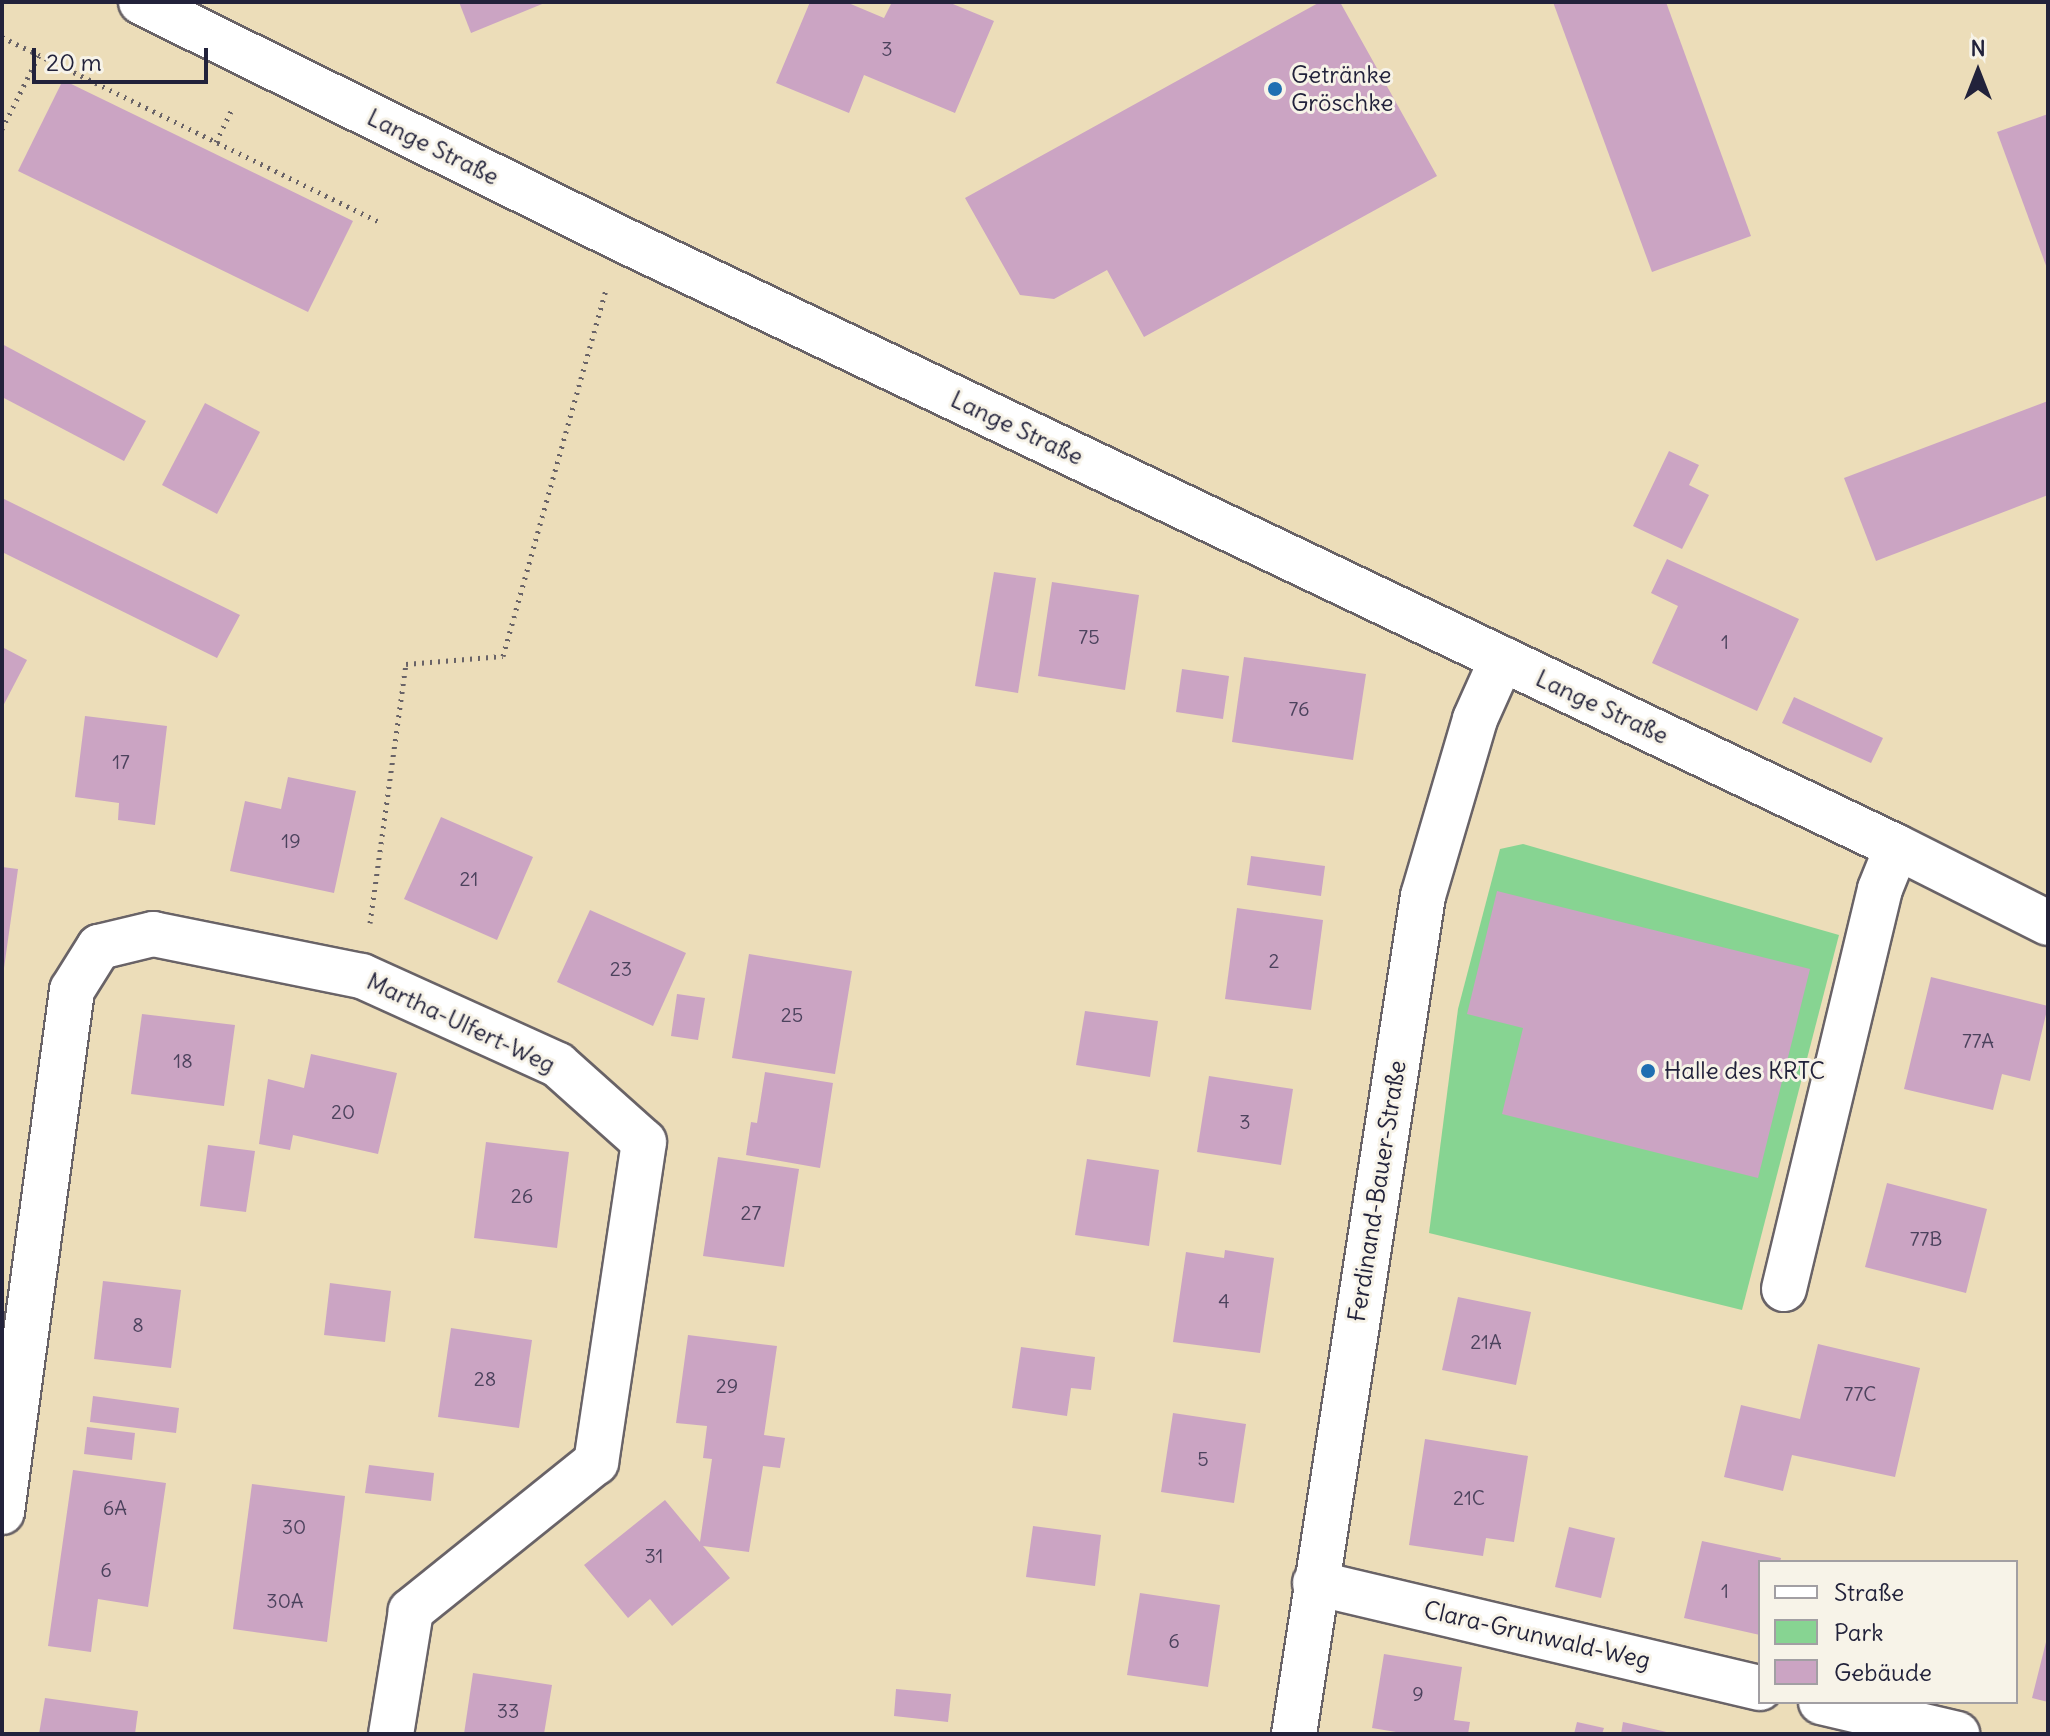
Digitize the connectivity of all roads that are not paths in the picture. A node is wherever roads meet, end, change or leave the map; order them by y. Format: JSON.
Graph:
{"nodes":[{"id":1,"x":141,"y":2,"type":"edge"},
{"id":2,"x":1502,"y":659,"type":"junction"},
{"id":3,"x":1897,"y":847,"type":"junction"},
{"id":4,"x":2048,"y":923,"type":"edge"},
{"id":5,"x":1784,"y":1289,"type":"dead end"},
{"id":6,"x":2,"y":1512,"type":"edge"},
{"id":7,"x":1315,"y":1583,"type":"junction"},
{"id":8,"x":1758,"y":1688,"type":"edge"},
{"id":9,"x":1830,"y":1704,"type":"edge"},
{"id":10,"x":391,"y":1734,"type":"edge"},
{"id":11,"x":1294,"y":1734,"type":"edge"},
{"id":12,"x":1957,"y":1734,"type":"edge"}],
"edges":[{"from":1,"to":2,"type":"street","name":"Lange Straße"},
{"from":2,"to":3,"type":"street","name":"Lange Straße"},
{"from":2,"to":7,"type":"street","name":"Ferdinand-Bauer-Straße"},
{"from":3,"to":4,"type":"street","name":"Lange Straße"},
{"from":3,"to":5,"type":"street"},
{"from":6,"to":10,"type":"street","name":"Martha-Ulfert-Weg"},
{"from":7,"to":8,"type":"street","name":"Clara-Grunwald-Weg"},
{"from":7,"to":11,"type":"street","name":"Ferdinand-Bauer-Straße"},
{"from":9,"to":12,"type":"street"}]}
